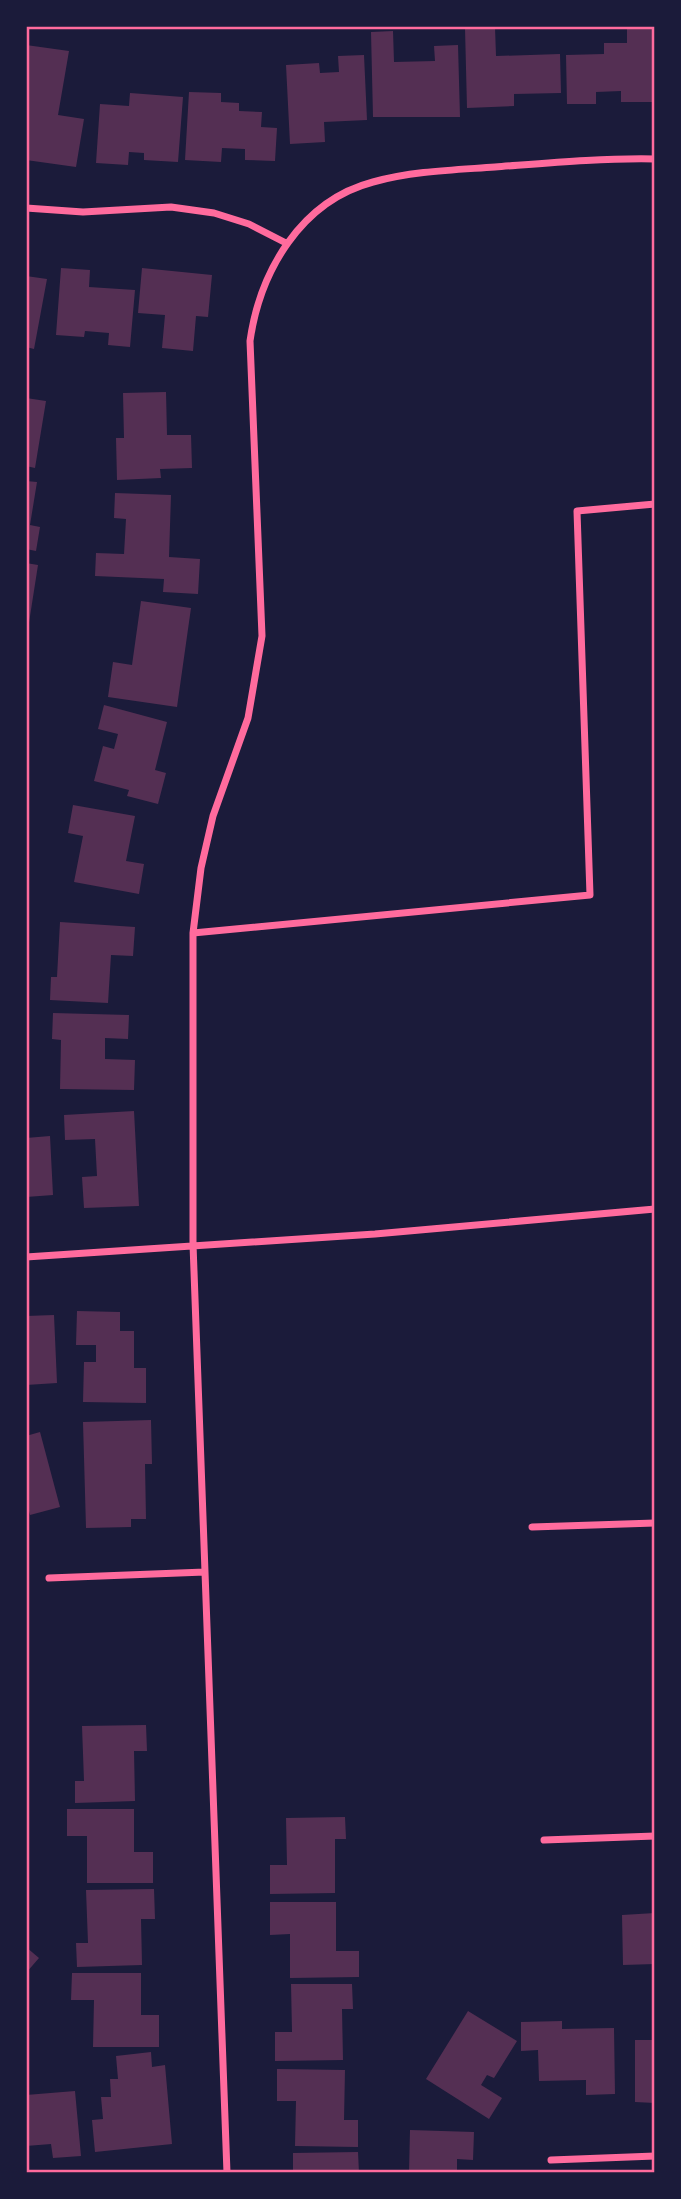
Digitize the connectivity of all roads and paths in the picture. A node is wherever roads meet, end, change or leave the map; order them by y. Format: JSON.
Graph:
{"nodes":[{"id":1,"x":655,"y":159,"type":"edge"},
{"id":2,"x":26,"y":208,"type":"edge"},
{"id":3,"x":286,"y":243,"type":"junction"},
{"id":4,"x":655,"y":505,"type":"edge"},
{"id":5,"x":193,"y":933,"type":"junction"},
{"id":6,"x":655,"y":1209,"type":"edge"},
{"id":7,"x":193,"y":1244,"type":"junction"},
{"id":8,"x":26,"y":1257,"type":"edge"},
{"id":9,"x":655,"y":1523,"type":"edge"},
{"id":10,"x":533,"y":1527,"type":"dead end"},
{"id":11,"x":205,"y":1572,"type":"junction"},
{"id":12,"x":49,"y":1578,"type":"dead end"},
{"id":13,"x":655,"y":1836,"type":"edge"},
{"id":14,"x":544,"y":1840,"type":"dead end"},
{"id":15,"x":655,"y":2156,"type":"edge"},
{"id":16,"x":551,"y":2160,"type":"dead end"},
{"id":17,"x":227,"y":2173,"type":"edge"}],
"edges":[{"from":1,"to":3,"type":"street"},
{"from":2,"to":3,"type":"street"},
{"from":3,"to":5,"type":"street"},
{"from":4,"to":5,"type":"street"},
{"from":5,"to":7,"type":"street"},
{"from":6,"to":7,"type":"street"},
{"from":7,"to":8,"type":"street"},
{"from":7,"to":11,"type":"street"},
{"from":9,"to":10,"type":"street"},
{"from":11,"to":12,"type":"street"},
{"from":11,"to":17,"type":"street"},
{"from":13,"to":14,"type":"street"},
{"from":15,"to":16,"type":"street"}]}
